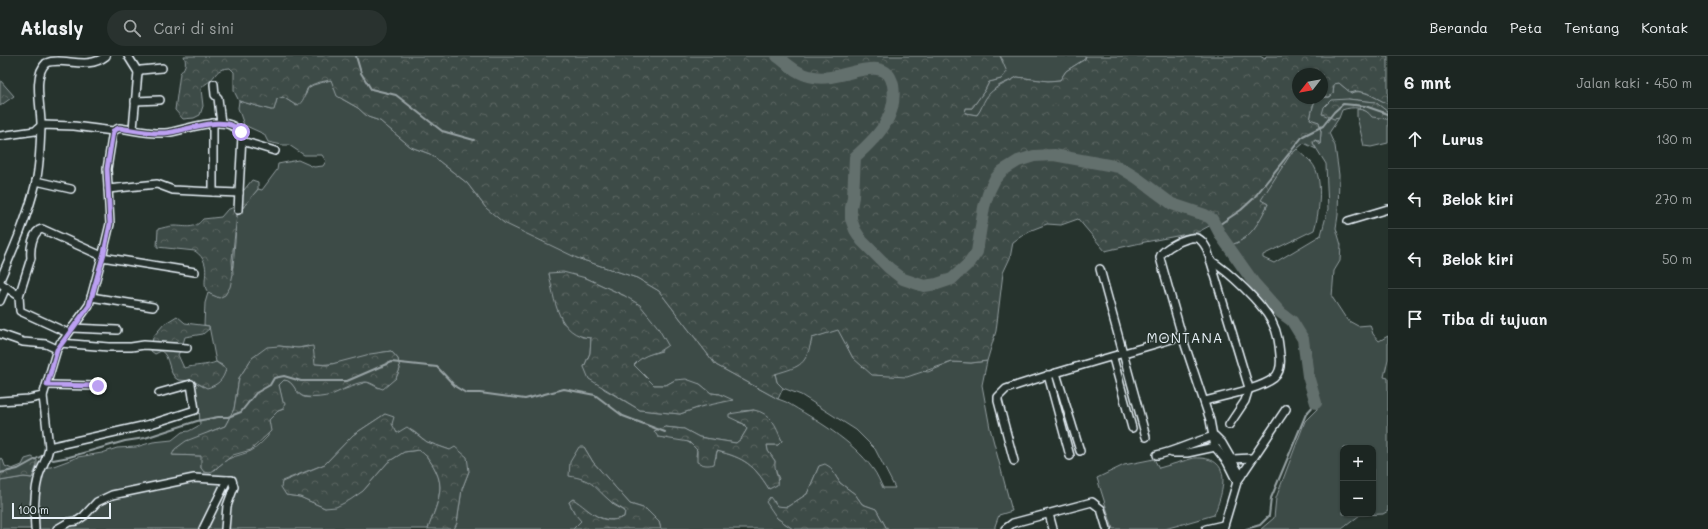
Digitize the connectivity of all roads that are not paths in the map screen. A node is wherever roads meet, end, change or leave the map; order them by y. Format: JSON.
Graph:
{"nodes":[{"id":1,"x":61,"y":56,"type":"edge"},
{"id":2,"x":106,"y":56,"type":"edge"},
{"id":3,"x":128,"y":56,"type":"edge"},
{"id":4,"x":162,"y":68,"type":"dead end"},
{"id":5,"x":138,"y":72,"type":"junction"},
{"id":6,"x":214,"y":84,"type":"dead end"},
{"id":7,"x":160,"y":100,"type":"dead end"},
{"id":8,"x":136,"y":101,"type":"junction"},
{"id":9,"x":217,"y":123,"type":"junction"},
{"id":10,"x":42,"y":126,"type":"junction"},
{"id":11,"x":133,"y":130,"type":"junction"},
{"id":12,"x":113,"y":131,"type":"junction"},
{"id":13,"x":0,"y":136,"type":"edge"},
{"id":14,"x":242,"y":141,"type":"junction"},
{"id":15,"x":275,"y":151,"type":"dead end"},
{"id":16,"x":36,"y":181,"type":"junction"},
{"id":17,"x":71,"y":189,"type":"dead end"},
{"id":18,"x":108,"y":189,"type":"junction"},
{"id":19,"x":213,"y":192,"type":"junction"},
{"id":20,"x":239,"y":194,"type":"junction"},
{"id":21,"x":1388,"y":209,"type":"edge"},
{"id":22,"x":238,"y":210,"type":"dead end"},
{"id":23,"x":1348,"y":220,"type":"dead end"},
{"id":24,"x":102,"y":256,"type":"junction"},
{"id":25,"x":1210,"y":260,"type":"junction"},
{"id":26,"x":1100,"y":269,"type":"dead end"},
{"id":27,"x":195,"y":272,"type":"dead end"},
{"id":28,"x":0,"y":280,"type":"edge"},
{"id":29,"x":3,"y":285,"type":"edge"},
{"id":30,"x":18,"y":296,"type":"junction"},
{"id":31,"x":91,"y":297,"type":"junction"},
{"id":32,"x":0,"y":301,"type":"edge"},
{"id":33,"x":153,"y":307,"type":"dead end"},
{"id":34,"x":117,"y":330,"type":"dead end"},
{"id":35,"x":70,"y":331,"type":"junction"},
{"id":36,"x":0,"y":334,"type":"edge"},
{"id":37,"x":1182,"y":336,"type":"junction"},
{"id":38,"x":59,"y":346,"type":"junction"},
{"id":39,"x":187,"y":348,"type":"dead end"},
{"id":40,"x":1124,"y":354,"type":"junction"},
{"id":41,"x":1113,"y":358,"type":"junction"},
{"id":42,"x":1052,"y":374,"type":"junction"},
{"id":43,"x":47,"y":385,"type":"junction"},
{"id":44,"x":98,"y":386,"type":"dead end"},
{"id":45,"x":1249,"y":388,"type":"junction"},
{"id":46,"x":159,"y":393,"type":"dead end"},
{"id":47,"x":43,"y":396,"type":"junction"},
{"id":48,"x":0,"y":401,"type":"edge"},
{"id":49,"x":1205,"y":401,"type":"junction"},
{"id":50,"x":1286,"y":409,"type":"dead end"},
{"id":51,"x":1229,"y":424,"type":"dead end"},
{"id":52,"x":1132,"y":428,"type":"dead end"},
{"id":53,"x":1215,"y":436,"type":"junction"},
{"id":54,"x":1146,"y":437,"type":"dead end"},
{"id":55,"x":50,"y":447,"type":"junction"},
{"id":56,"x":1215,"y":447,"type":"junction"},
{"id":57,"x":1080,"y":451,"type":"dead end"},
{"id":58,"x":1168,"y":453,"type":"junction"},
{"id":59,"x":1157,"y":455,"type":"dead end"},
{"id":60,"x":1070,"y":456,"type":"dead end"},
{"id":61,"x":1251,"y":458,"type":"junction"},
{"id":62,"x":1233,"y":459,"type":"junction"},
{"id":63,"x":1014,"y":461,"type":"dead end"},
{"id":64,"x":1241,"y":476,"type":"junction"},
{"id":65,"x":227,"y":480,"type":"junction"},
{"id":66,"x":1236,"y":482,"type":"junction"},
{"id":67,"x":1049,"y":514,"type":"junction"},
{"id":68,"x":1223,"y":527,"type":"edge"},
{"id":69,"x":35,"y":529,"type":"edge"},
{"id":70,"x":57,"y":529,"type":"edge"},
{"id":71,"x":203,"y":529,"type":"edge"},
{"id":72,"x":225,"y":529,"type":"edge"},
{"id":73,"x":1005,"y":529,"type":"edge"},
{"id":74,"x":1053,"y":529,"type":"edge"},
{"id":75,"x":1107,"y":529,"type":"edge"},
{"id":76,"x":1206,"y":529,"type":"edge"}],
"edges":[{"from":1,"to":2,"type":"street"},
{"from":1,"to":10,"type":"street"},
{"from":3,"to":5,"type":"street"},
{"from":4,"to":5,"type":"street"},
{"from":5,"to":8,"type":"street"},
{"from":6,"to":9,"type":"street"},
{"from":7,"to":8,"type":"street"},
{"from":8,"to":11,"type":"street"},
{"from":9,"to":11,"type":"street"},
{"from":9,"to":14,"type":"street"},
{"from":9,"to":19,"type":"street"},
{"from":10,"to":12,"type":"street"},
{"from":10,"to":13,"type":"street"},
{"from":10,"to":16,"type":"street"},
{"from":11,"to":12,"type":"street"},
{"from":12,"to":18,"type":"street"},
{"from":14,"to":15,"type":"street"},
{"from":14,"to":20,"type":"street"},
{"from":16,"to":17,"type":"street"},
{"from":16,"to":28,"type":"street"},
{"from":18,"to":19,"type":"street"},
{"from":18,"to":24,"type":"street"},
{"from":19,"to":20,"type":"street"},
{"from":20,"to":22,"type":"street"},
{"from":21,"to":23,"type":"street"},
{"from":24,"to":27,"type":"street"},
{"from":24,"to":30,"type":"street"},
{"from":24,"to":31,"type":"street"},
{"from":25,"to":37,"type":"street"},
{"from":25,"to":45,"type":"street"},
{"from":25,"to":45,"type":"street"},
{"from":26,"to":40,"type":"street"},
{"from":29,"to":30,"type":"street"},
{"from":29,"to":32,"type":"street"},
{"from":30,"to":35,"type":"street"},
{"from":31,"to":33,"type":"street"},
{"from":31,"to":35,"type":"street"},
{"from":34,"to":35,"type":"street"},
{"from":35,"to":38,"type":"street"},
{"from":36,"to":38,"type":"street"},
{"from":37,"to":40,"type":"street"},
{"from":37,"to":49,"type":"street"},
{"from":38,"to":39,"type":"street"},
{"from":38,"to":43,"type":"street"},
{"from":40,"to":41,"type":"street"},
{"from":40,"to":54,"type":"street"},
{"from":41,"to":42,"type":"street"},
{"from":41,"to":52,"type":"street"},
{"from":42,"to":57,"type":"street"},
{"from":42,"to":60,"type":"street"},
{"from":42,"to":63,"type":"street"},
{"from":43,"to":44,"type":"street"},
{"from":43,"to":47,"type":"street"},
{"from":45,"to":49,"type":"street"},
{"from":45,"to":51,"type":"street"},
{"from":46,"to":55,"type":"street"},
{"from":47,"to":48,"type":"street"},
{"from":47,"to":55,"type":"street"},
{"from":49,"to":53,"type":"street"},
{"from":50,"to":61,"type":"street"},
{"from":53,"to":56,"type":"street"},
{"from":53,"to":58,"type":"street"},
{"from":53,"to":62,"type":"street"},
{"from":55,"to":69,"type":"street"},
{"from":56,"to":58,"type":"street"},
{"from":56,"to":66,"type":"street"},
{"from":58,"to":59,"type":"street"},
{"from":61,"to":62,"type":"street"},
{"from":61,"to":64,"type":"street"},
{"from":62,"to":64,"type":"street"},
{"from":64,"to":66,"type":"street"},
{"from":65,"to":70,"type":"street"},
{"from":65,"to":71,"type":"street"},
{"from":65,"to":72,"type":"street"},
{"from":66,"to":68,"type":"street"},
{"from":67,"to":73,"type":"street"},
{"from":67,"to":74,"type":"street"},
{"from":67,"to":75,"type":"street"},
{"from":68,"to":76,"type":"street"}]}
